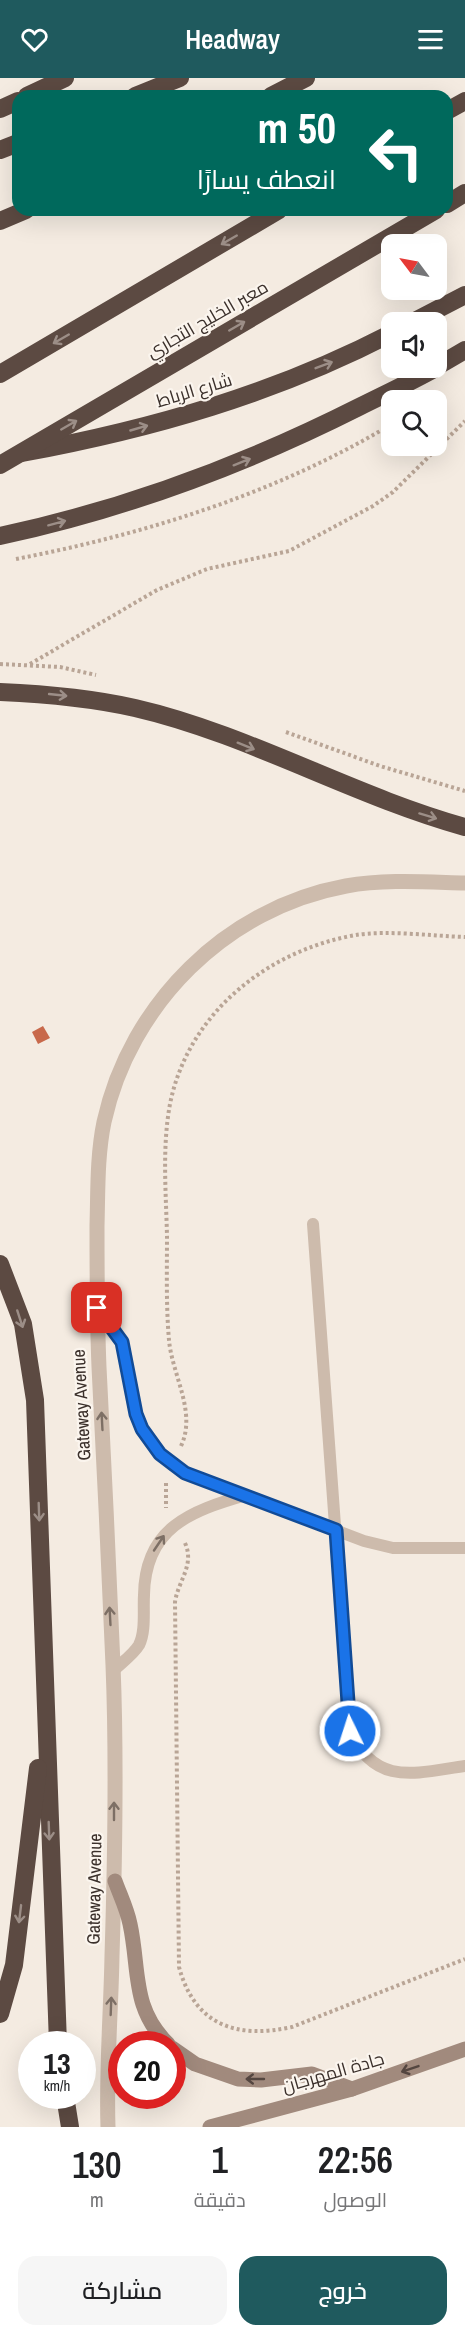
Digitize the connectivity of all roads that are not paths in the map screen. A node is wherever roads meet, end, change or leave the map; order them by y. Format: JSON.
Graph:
{"nodes":[{"id":1,"x":64,"y":78,"type":"edge"},
{"id":2,"x":180,"y":78,"type":"edge"},
{"id":3,"x":306,"y":78,"type":"edge"},
{"id":4,"x":39,"y":90,"type":"edge"},
{"id":5,"x":150,"y":90,"type":"edge"},
{"id":6,"x":283,"y":90,"type":"edge"},
{"id":7,"x":269,"y":216,"type":"edge"},
{"id":8,"x":426,"y":216,"type":"edge"},
{"id":9,"x":465,"y":296,"type":"edge"},
{"id":10,"x":433,"y":312,"type":"edge"},
{"id":11,"x":381,"y":339,"type":"edge"},
{"id":12,"x":465,"y":350,"type":"edge"},
{"id":13,"x":447,"y":361,"type":"edge"},
{"id":14,"x":0,"y":374,"type":"edge"},
{"id":15,"x":415,"y":378,"type":"edge"},
{"id":16,"x":0,"y":457,"type":"edge"},
{"id":17,"x":0,"y":465,"type":"edge"},
{"id":18,"x":0,"y":536,"type":"edge"},
{"id":19,"x":0,"y":692,"type":"edge"},
{"id":20,"x":465,"y":827,"type":"edge"},
{"id":21,"x":465,"y":883,"type":"edge"},
{"id":22,"x":313,"y":1224,"type":"dead end"},
{"id":23,"x":0,"y":1264,"type":"edge"},
{"id":24,"x":97,"y":1308,"type":"junction"},
{"id":25,"x":246,"y":1495,"type":"junction"},
{"id":26,"x":336,"y":1530,"type":"junction"},
{"id":27,"x":465,"y":1548,"type":"edge"},
{"id":28,"x":113,"y":1671,"type":"junction"},
{"id":29,"x":45,"y":1710,"type":"junction"},
{"id":30,"x":465,"y":1766,"type":"edge"},
{"id":31,"x":115,"y":1881,"type":"junction"},
{"id":32,"x":0,"y":2014,"type":"edge"},
{"id":33,"x":57,"y":2031,"type":"edge"},
{"id":34,"x":158,"y":2031,"type":"edge"},
{"id":35,"x":465,"y":2049,"type":"edge"},
{"id":36,"x":186,"y":2058,"type":"edge"},
{"id":37,"x":352,"y":2089,"type":"junction"},
{"id":38,"x":67,"y":2109,"type":"edge"},
{"id":39,"x":70,"y":2127,"type":"edge"},
{"id":40,"x":108,"y":2127,"type":"edge"},
{"id":41,"x":210,"y":2127,"type":"edge"}],
"edges":[{"from":1,"to":4,"type":"highway"},
{"from":2,"to":5,"type":"highway"},
{"from":3,"to":6,"type":"highway"},
{"from":7,"to":14,"type":"highway","one_way":true},
{"from":17,"to":8,"type":"highway","name":"معبر الخليج التجاري","one_way":true,"bridge":true},
{"from":9,"to":10,"type":"highway"},
{"from":16,"to":11,"type":"highway","name":"شارع الرباط","one_way":true},
{"from":12,"to":13,"type":"highway"},
{"from":18,"to":15,"type":"highway","one_way":true},
{"from":19,"to":20,"type":"highway","one_way":true},
{"from":21,"to":24,"type":"street","name":"Gateway Avenue"},
{"from":22,"to":26,"type":"lane"},
{"from":23,"to":29,"type":"highway","one_way":true},
{"from":24,"to":25,"type":"lane"},
{"from":28,"to":24,"type":"street","name":"Gateway Avenue","one_way":true},
{"from":25,"to":26,"type":"lane"},
{"from":28,"to":25,"type":"lane","one_way":true},
{"from":26,"to":27,"type":"lane"},
{"from":26,"to":30,"type":"lane"},
{"from":31,"to":28,"type":"street","name":"Gateway Avenue","one_way":true},
{"from":29,"to":32,"type":"highway","one_way":true},
{"from":29,"to":33,"type":"highway","one_way":true},
{"from":31,"to":34,"type":"main road"},
{"from":40,"to":31,"type":"street","name":"Gateway Avenue","one_way":true},
{"from":35,"to":37,"type":"main road","name":"جادة المهرجان","one_way":true},
{"from":37,"to":36,"type":"main road","one_way":true},
{"from":37,"to":41,"type":"main road","name":"جادة المهرجان"},
{"from":38,"to":39,"type":"highway"}]}
